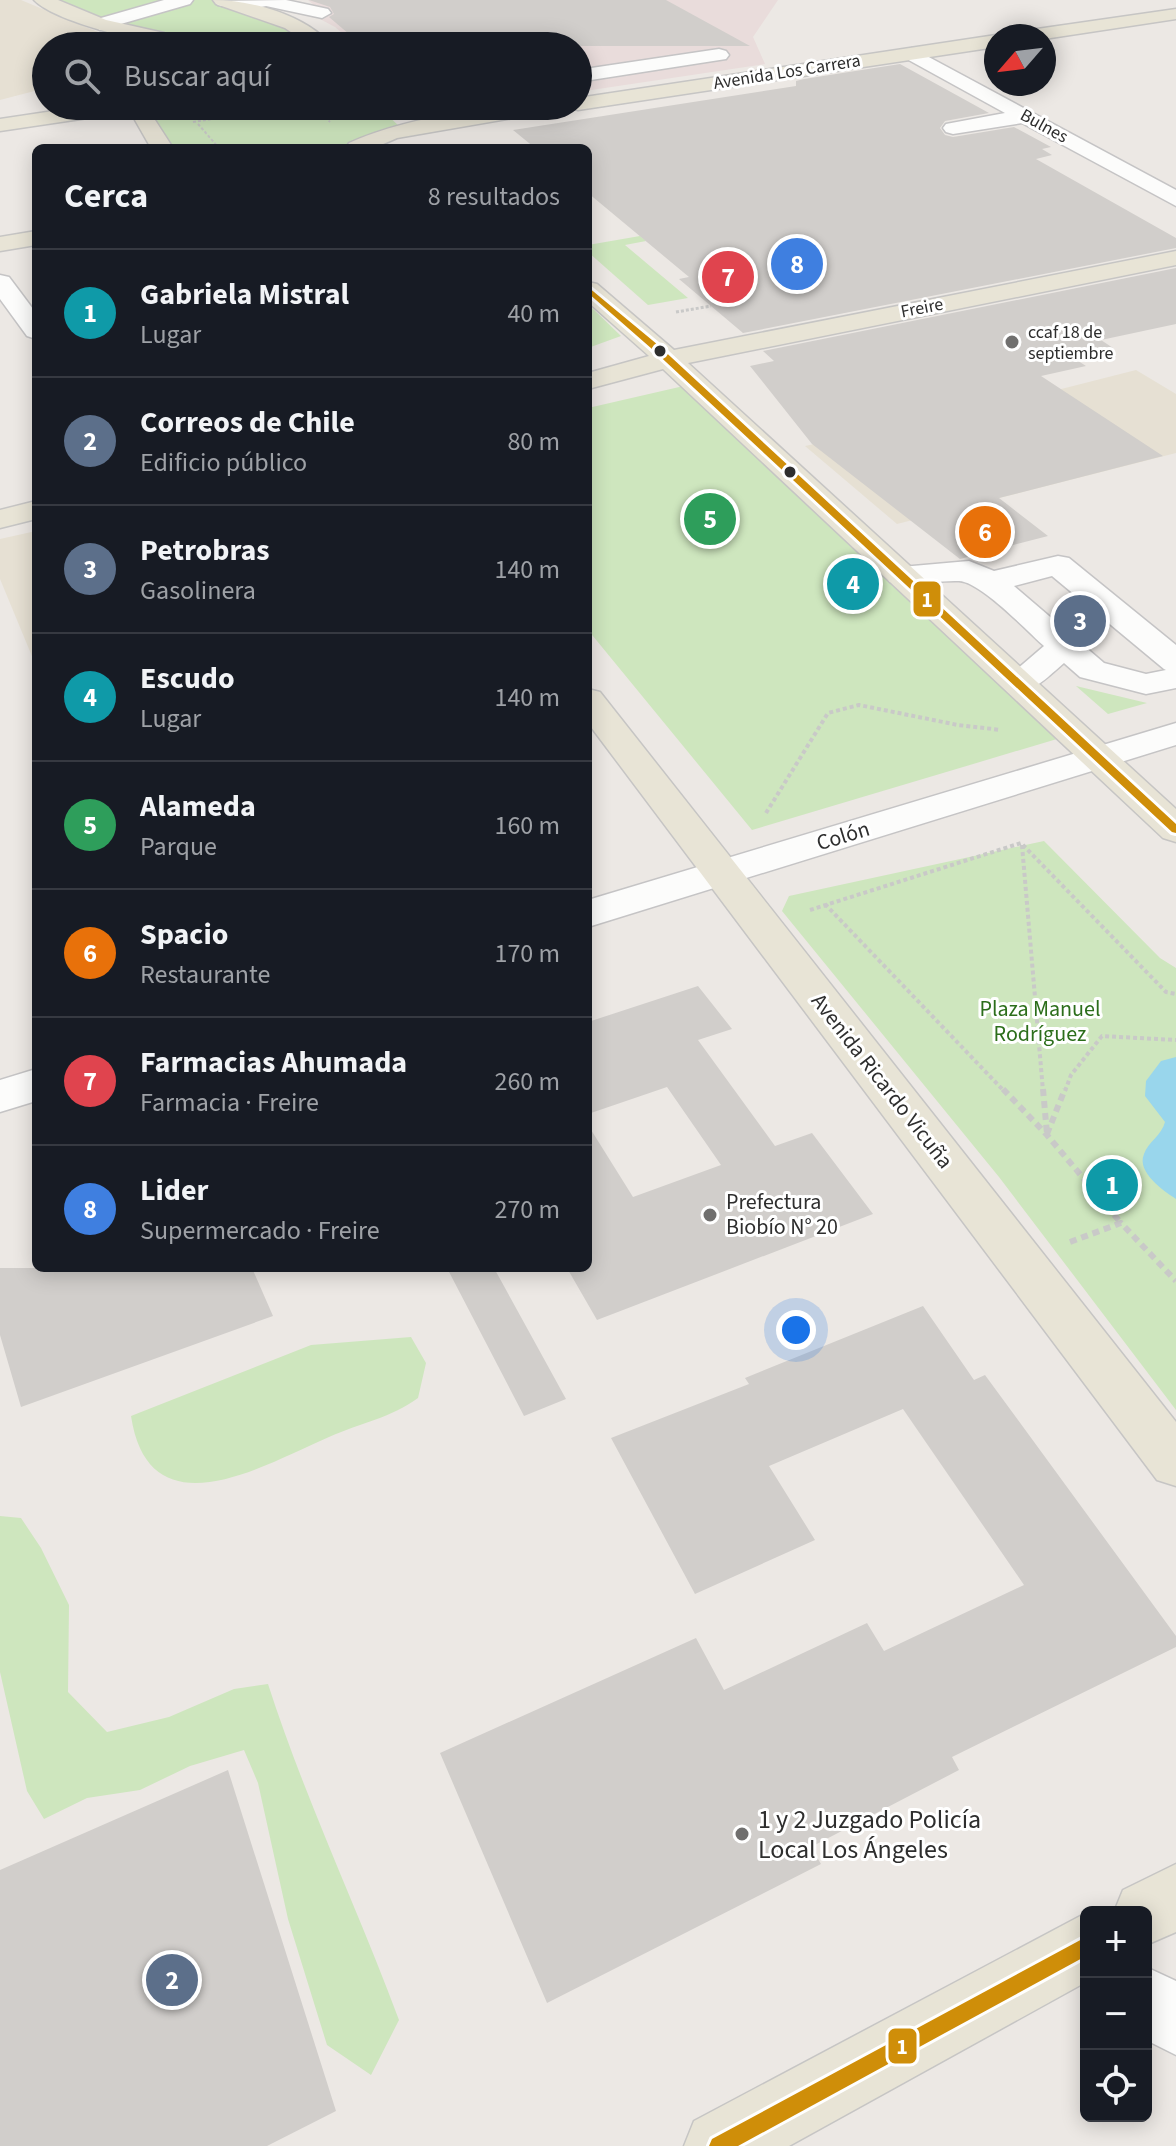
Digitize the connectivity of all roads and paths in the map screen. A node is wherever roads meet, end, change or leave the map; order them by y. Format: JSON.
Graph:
{"nodes":[{"id":1,"x":43,"y":0,"type":"edge"},
{"id":2,"x":184,"y":0,"type":"edge"},
{"id":3,"x":223,"y":0,"type":"edge"},
{"id":4,"x":322,"y":13,"type":"dead end"},
{"id":5,"x":1176,"y":14,"type":"edge"},
{"id":6,"x":100,"y":24,"type":"junction"},
{"id":7,"x":135,"y":32,"type":"edge"},
{"id":8,"x":303,"y":32,"type":"edge"},
{"id":9,"x":1056,"y":32,"type":"edge"},
{"id":10,"x":984,"y":43,"type":"edge"},
{"id":11,"x":717,"y":50,"type":"dead end"},
{"id":12,"x":912,"y":54,"type":"junction"},
{"id":13,"x":592,"y":74,"type":"edge"},
{"id":14,"x":592,"y":102,"type":"edge"},
{"id":15,"x":1026,"y":116,"type":"junction"},
{"id":16,"x":34,"y":120,"type":"edge"},
{"id":17,"x":145,"y":120,"type":"edge"},
{"id":18,"x":207,"y":120,"type":"edge"},
{"id":19,"x":475,"y":120,"type":"edge"},
{"id":20,"x":188,"y":123,"type":"dead end"},
{"id":21,"x":197,"y":124,"type":"dead end"},
{"id":22,"x":0,"y":125,"type":"edge"},
{"id":23,"x":953,"y":128,"type":"dead end"},
{"id":24,"x":406,"y":131,"type":"edge"},
{"id":25,"x":160,"y":144,"type":"edge"},
{"id":26,"x":215,"y":144,"type":"edge"},
{"id":27,"x":366,"y":144,"type":"edge"},
{"id":28,"x":388,"y":144,"type":"edge"},
{"id":29,"x":426,"y":144,"type":"edge"},
{"id":30,"x":1176,"y":199,"type":"edge"},
{"id":31,"x":32,"y":239,"type":"edge"},
{"id":32,"x":0,"y":244,"type":"edge"},
{"id":33,"x":1176,"y":258,"type":"edge"},
{"id":34,"x":0,"y":282,"type":"edge"},
{"id":35,"x":592,"y":292,"type":"edge"},
{"id":36,"x":711,"y":306,"type":"dead end"},
{"id":37,"x":672,"y":313,"type":"dead end"},
{"id":38,"x":32,"y":326,"type":"edge"},
{"id":39,"x":641,"y":333,"type":"junction"},
{"id":40,"x":592,"y":358,"type":"edge"},
{"id":41,"x":668,"y":359,"type":"junction"},
{"id":42,"x":592,"y":380,"type":"edge"},
{"id":43,"x":32,"y":511,"type":"edge"},
{"id":44,"x":0,"y":519,"type":"edge"},
{"id":45,"x":901,"y":575,"type":"junction"},
{"id":46,"x":994,"y":586,"type":"junction"},
{"id":47,"x":925,"y":597,"type":"junction"},
{"id":48,"x":1064,"y":647,"type":"junction"},
{"id":49,"x":1169,"y":675,"type":"edge"},
{"id":50,"x":1018,"y":683,"type":"junction"},
{"id":51,"x":592,"y":704,"type":"edge"},
{"id":52,"x":1176,"y":717,"type":"edge"},
{"id":53,"x":1004,"y":730,"type":"dead end"},
{"id":54,"x":1176,"y":734,"type":"edge"},
{"id":55,"x":1097,"y":758,"type":"junction"},
{"id":56,"x":764,"y":818,"type":"dead end"},
{"id":57,"x":1176,"y":830,"type":"edge"},
{"id":58,"x":1021,"y":843,"type":"junction"},
{"id":59,"x":722,"y":873,"type":"junction"},
{"id":60,"x":825,"y":904,"type":"junction"},
{"id":61,"x":806,"y":912,"type":"dead end"},
{"id":62,"x":592,"y":913,"type":"edge"},
{"id":63,"x":1176,"y":994,"type":"edge"},
{"id":64,"x":1176,"y":1040,"type":"edge"},
{"id":65,"x":32,"y":1086,"type":"edge"},
{"id":66,"x":0,"y":1096,"type":"edge"},
{"id":67,"x":1047,"y":1135,"type":"junction"},
{"id":68,"x":1121,"y":1223,"type":"junction"},
{"id":69,"x":1063,"y":1244,"type":"dead end"},
{"id":70,"x":1176,"y":1281,"type":"edge"},
{"id":71,"x":1176,"y":1463,"type":"edge"},
{"id":72,"x":1176,"y":1896,"type":"edge"},
{"id":73,"x":1152,"y":1910,"type":"edge"},
{"id":74,"x":1080,"y":1953,"type":"edge"},
{"id":75,"x":719,"y":2146,"type":"edge"}],
"edges":[{"from":1,"to":6,"type":"main road"},
{"from":2,"to":6,"type":"street"},
{"from":3,"to":4,"type":"street"},
{"from":3,"to":8,"type":"main road"},
{"from":5,"to":9,"type":"main road"},
{"from":6,"to":7,"type":"main road"},
{"from":10,"to":12,"type":"main road","name":"Avenida Los Carrera"},
{"from":11,"to":13,"type":"street"},
{"from":12,"to":14,"type":"main road","name":"Avenida Los Carrera"},
{"from":12,"to":15,"type":"street","name":"Bulnes"},
{"from":15,"to":23,"type":"street"},
{"from":15,"to":30,"type":"street","name":"Bulnes"},
{"from":16,"to":22,"type":"main road"},
{"from":17,"to":25,"type":"main road"},
{"from":18,"to":20,"type":"path"},
{"from":19,"to":24,"type":"main road"},
{"from":21,"to":26,"type":"path"},
{"from":24,"to":27,"type":"main road"},
{"from":24,"to":28,"type":"main road"},
{"from":24,"to":29,"type":"main road"},
{"from":31,"to":32,"type":"main road"},
{"from":33,"to":41,"type":"main road","name":"Freire"},
{"from":34,"to":38,"type":"street"},
{"from":35,"to":39,"type":"main road"},
{"from":36,"to":37,"type":"path"},
{"from":39,"to":40,"type":"main road"},
{"from":39,"to":41,"type":"main road"},
{"from":41,"to":42,"type":"main road","name":"Freire"},
{"from":41,"to":45,"type":"main road"},
{"from":43,"to":44,"type":"main road"},
{"from":45,"to":46,"type":"street"},
{"from":45,"to":47,"type":"main road"},
{"from":46,"to":47,"type":"street"},
{"from":46,"to":48,"type":"street"},
{"from":46,"to":49,"type":"street"},
{"from":47,"to":50,"type":"main road"},
{"from":48,"to":49,"type":"street"},
{"from":48,"to":50,"type":"street"},
{"from":49,"to":52,"type":"street"},
{"from":50,"to":55,"type":"main road"},
{"from":51,"to":59,"type":"main road","name":"Avenida Ricardo Vicuña"},
{"from":53,"to":56,"type":"path"},
{"from":54,"to":55,"type":"street","name":"Colón"},
{"from":55,"to":57,"type":"main road"},
{"from":55,"to":59,"type":"street","name":"Colón"},
{"from":58,"to":60,"type":"path"},
{"from":58,"to":63,"type":"path"},
{"from":58,"to":67,"type":"path"},
{"from":59,"to":62,"type":"street","name":"Colón"},
{"from":59,"to":71,"type":"main road","name":"Avenida Ricardo Vicuña"},
{"from":60,"to":61,"type":"path"},
{"from":60,"to":67,"type":"path"},
{"from":64,"to":67,"type":"path"},
{"from":65,"to":66,"type":"street"},
{"from":67,"to":68,"type":"path"},
{"from":68,"to":69,"type":"path"},
{"from":68,"to":70,"type":"path"},
{"from":72,"to":73,"type":"main road"},
{"from":74,"to":75,"type":"main road"}]}
